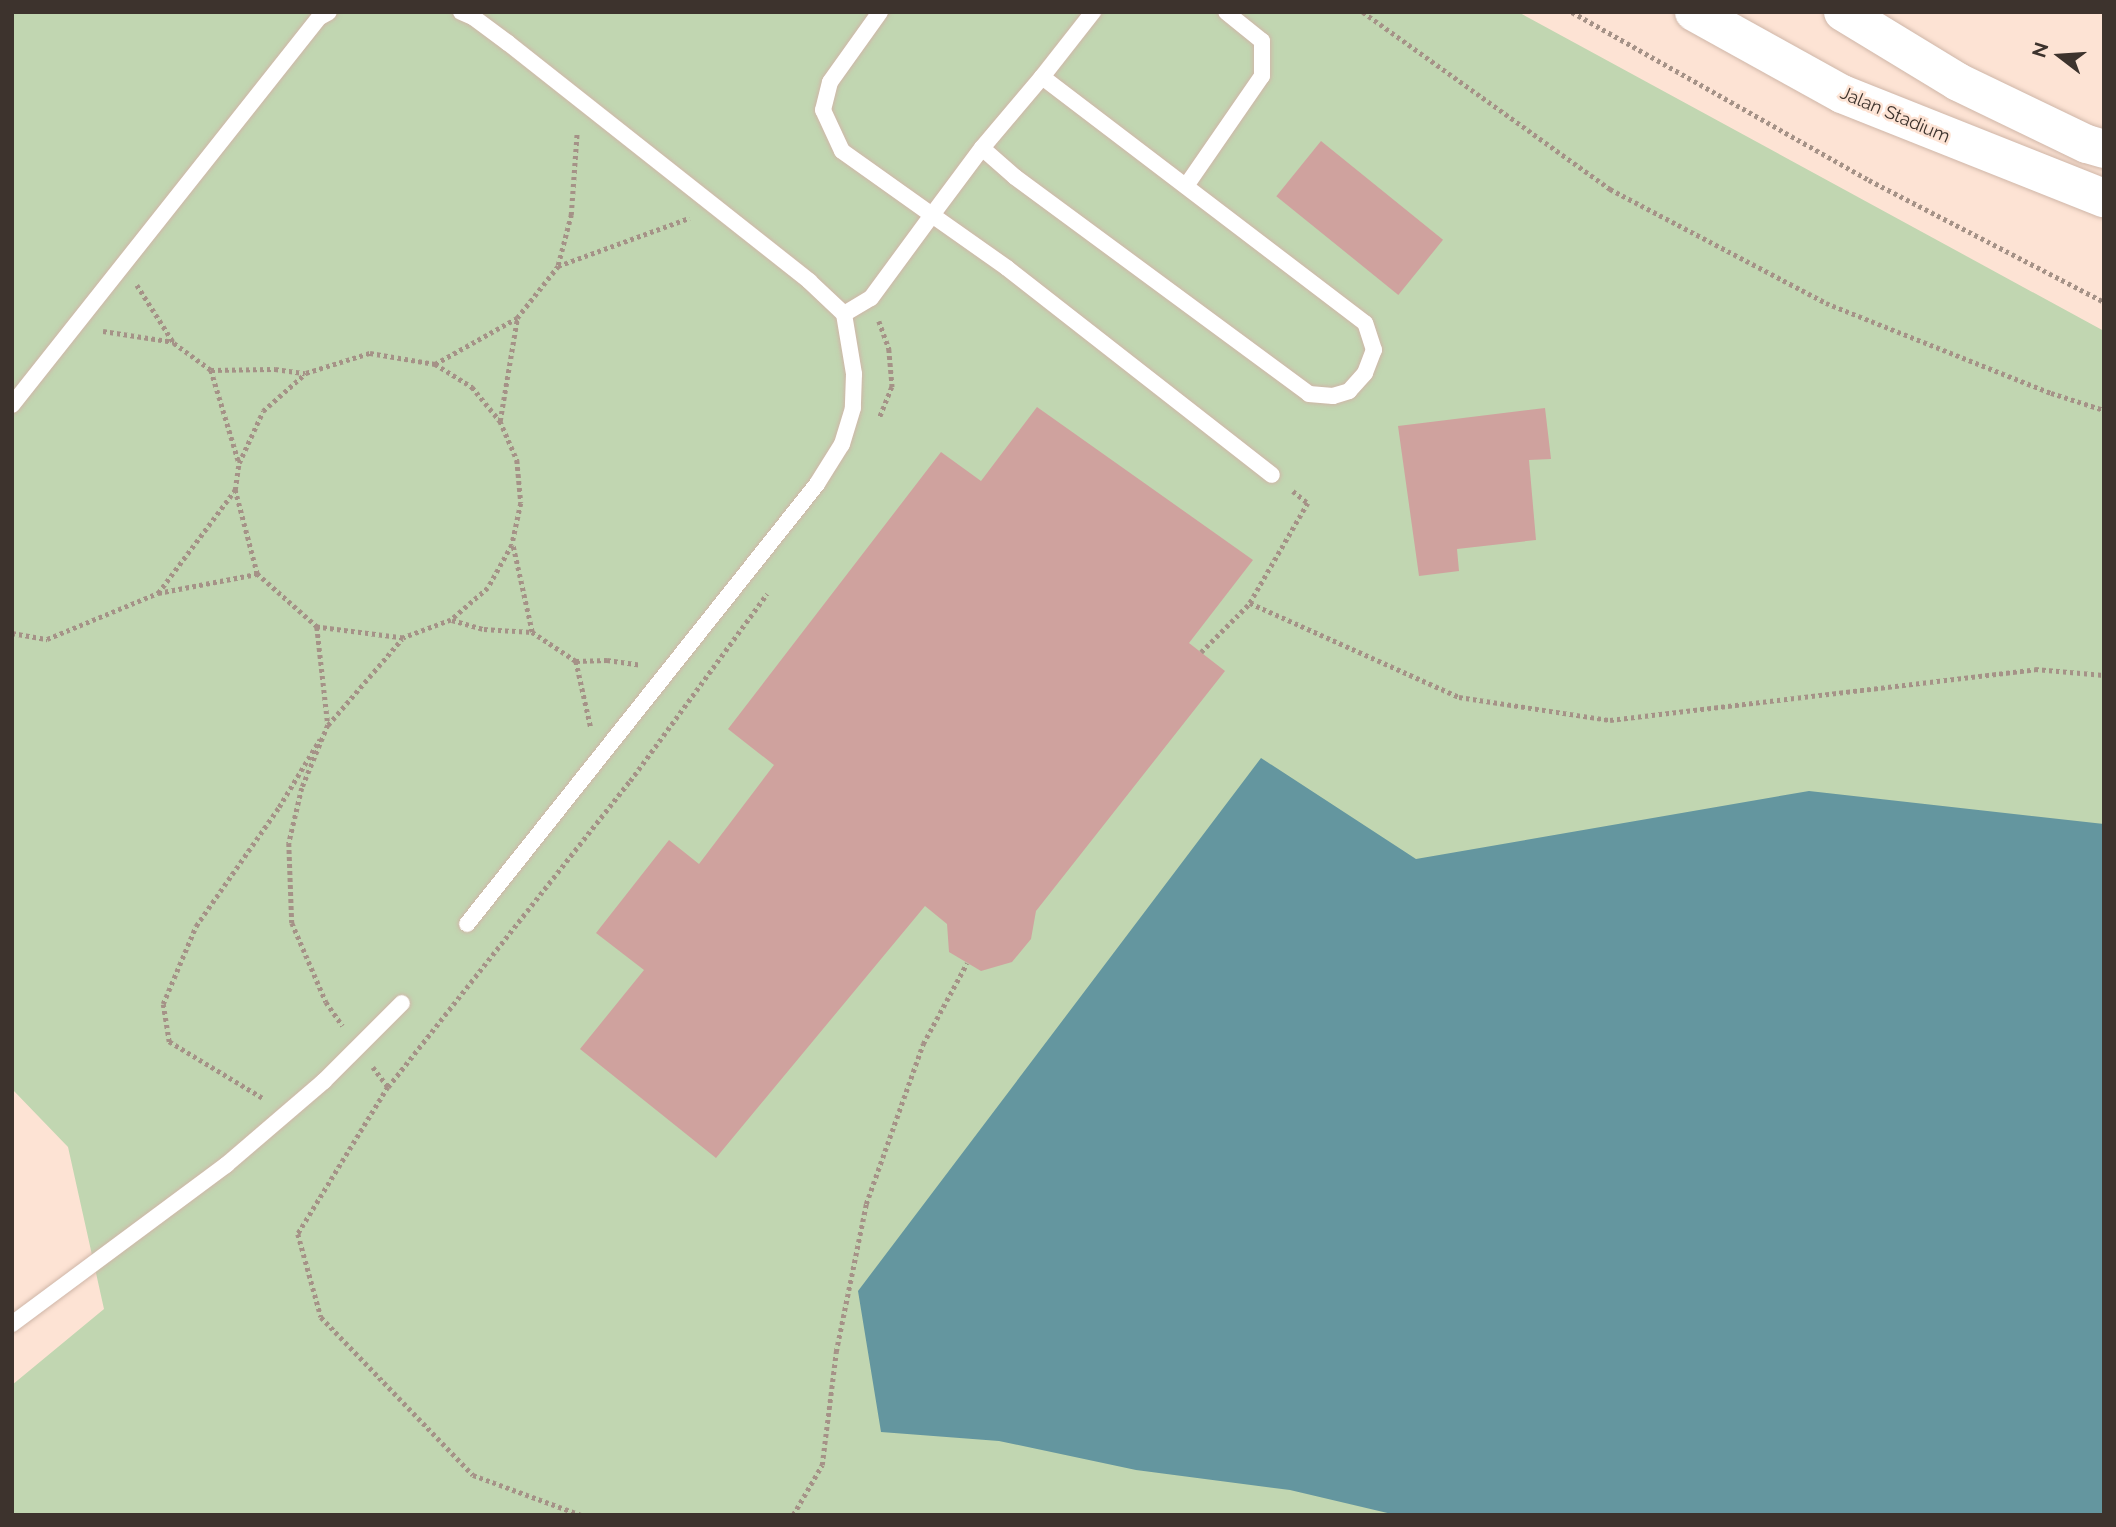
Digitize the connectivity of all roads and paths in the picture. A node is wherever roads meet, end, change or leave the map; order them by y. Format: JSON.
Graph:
{"nodes":[{"id":1,"x":329,"y":12,"type":"edge"},
{"id":2,"x":461,"y":12,"type":"edge"},
{"id":3,"x":880,"y":12,"type":"edge"},
{"id":4,"x":1093,"y":12,"type":"edge"},
{"id":5,"x":1226,"y":12,"type":"edge"},
{"id":6,"x":1363,"y":12,"type":"edge"},
{"id":7,"x":1573,"y":12,"type":"edge"},
{"id":8,"x":1694,"y":12,"type":"edge"},
{"id":9,"x":1843,"y":12,"type":"edge"},
{"id":10,"x":1042,"y":77,"type":"junction"},
{"id":11,"x":574,"y":95,"type":"junction"},
{"id":12,"x":982,"y":148,"type":"junction"},
{"id":13,"x":2104,"y":149,"type":"edge"},
{"id":14,"x":1186,"y":186,"type":"junction"},
{"id":15,"x":2104,"y":198,"type":"edge"},
{"id":16,"x":726,"y":215,"type":"junction"},
{"id":17,"x":932,"y":215,"type":"junction"},
{"id":18,"x":124,"y":265,"type":"junction"},
{"id":19,"x":558,"y":266,"type":"junction"},
{"id":20,"x":2104,"y":302,"type":"edge"},
{"id":21,"x":844,"y":314,"type":"junction"},
{"id":22,"x":517,"y":318,"type":"junction"},
{"id":23,"x":74,"y":327,"type":"junction"},
{"id":24,"x":174,"y":342,"type":"junction"},
{"id":25,"x":435,"y":364,"type":"junction"},
{"id":26,"x":211,"y":370,"type":"junction"},
{"id":27,"x":306,"y":373,"type":"junction"},
{"id":28,"x":12,"y":405,"type":"edge"},
{"id":29,"x":2104,"y":410,"type":"edge"},
{"id":30,"x":500,"y":421,"type":"junction"},
{"id":31,"x":239,"y":463,"type":"junction"},
{"id":32,"x":1272,"y":475,"type":"joint"},
{"id":33,"x":235,"y":490,"type":"junction"},
{"id":34,"x":512,"y":545,"type":"junction"},
{"id":35,"x":257,"y":574,"type":"junction"},
{"id":36,"x":158,"y":593,"type":"junction"},
{"id":37,"x":1250,"y":603,"type":"junction"},
{"id":38,"x":451,"y":620,"type":"junction"},
{"id":39,"x":317,"y":627,"type":"junction"},
{"id":40,"x":532,"y":632,"type":"junction"},
{"id":41,"x":12,"y":633,"type":"edge"},
{"id":42,"x":403,"y":638,"type":"junction"},
{"id":43,"x":1201,"y":652,"type":"dead end"},
{"id":44,"x":576,"y":661,"type":"junction"},
{"id":45,"x":670,"y":669,"type":"junction"},
{"id":46,"x":2104,"y":675,"type":"edge"},
{"id":47,"x":328,"y":725,"type":"junction"},
{"id":48,"x":599,"y":757,"type":"junction"},
{"id":49,"x":467,"y":924,"type":"dead end"},
{"id":50,"x":967,"y":963,"type":"dead end"},
{"id":51,"x":402,"y":1003,"type":"dead end"},
{"id":52,"x":358,"y":1047,"type":"junction"},
{"id":53,"x":287,"y":1111,"type":"junction"},
{"id":54,"x":12,"y":1324,"type":"edge"},
{"id":55,"x":581,"y":1515,"type":"edge"},
{"id":56,"x":793,"y":1515,"type":"edge"}],
"edges":[{"from":1,"to":18,"type":"lane"},
{"from":2,"to":11,"type":"lane"},
{"from":3,"to":17,"type":"lane"},
{"from":4,"to":10,"type":"lane"},
{"from":5,"to":14,"type":"lane"},
{"from":6,"to":29,"type":"path"},
{"from":7,"to":20,"type":"path"},
{"from":8,"to":15,"type":"main road","name":"Jalan Stadium"},
{"from":9,"to":13,"type":"main road"},
{"from":10,"to":12,"type":"lane"},
{"from":10,"to":14,"type":"lane"},
{"from":11,"to":16,"type":"lane"},
{"from":11,"to":19,"type":"path"},
{"from":12,"to":14,"type":"lane"},
{"from":12,"to":17,"type":"lane"},
{"from":16,"to":19,"type":"path"},
{"from":16,"to":21,"type":"lane"},
{"from":17,"to":21,"type":"lane"},
{"from":17,"to":32,"type":"lane"},
{"from":18,"to":23,"type":"lane"},
{"from":18,"to":24,"type":"path"},
{"from":19,"to":22,"type":"path"},
{"from":21,"to":45,"type":"lane"},
{"from":22,"to":25,"type":"path"},
{"from":22,"to":30,"type":"path"},
{"from":23,"to":24,"type":"path"},
{"from":23,"to":28,"type":"lane"},
{"from":24,"to":26,"type":"path"},
{"from":25,"to":27,"type":"path"},
{"from":25,"to":30,"type":"path"},
{"from":26,"to":27,"type":"path"},
{"from":26,"to":31,"type":"path"},
{"from":27,"to":31,"type":"path"},
{"from":30,"to":34,"type":"path"},
{"from":31,"to":33,"type":"path"},
{"from":32,"to":37,"type":"path"},
{"from":33,"to":35,"type":"path"},
{"from":33,"to":36,"type":"path"},
{"from":34,"to":38,"type":"path"},
{"from":34,"to":40,"type":"path"},
{"from":35,"to":36,"type":"path"},
{"from":35,"to":39,"type":"path"},
{"from":36,"to":41,"type":"path"},
{"from":37,"to":43,"type":"path"},
{"from":37,"to":46,"type":"path"},
{"from":38,"to":40,"type":"path"},
{"from":38,"to":42,"type":"path"},
{"from":39,"to":42,"type":"path"},
{"from":39,"to":47,"type":"path"},
{"from":40,"to":44,"type":"path"},
{"from":42,"to":47,"type":"path"},
{"from":44,"to":45,"type":"path"},
{"from":44,"to":48,"type":"path"},
{"from":45,"to":48,"type":"lane"},
{"from":47,"to":52,"type":"path"},
{"from":47,"to":53,"type":"path"},
{"from":48,"to":49,"type":"lane"},
{"from":50,"to":56,"type":"path"},
{"from":51,"to":52,"type":"lane"},
{"from":52,"to":53,"type":"lane"},
{"from":52,"to":55,"type":"path"},
{"from":53,"to":54,"type":"lane"}]}
